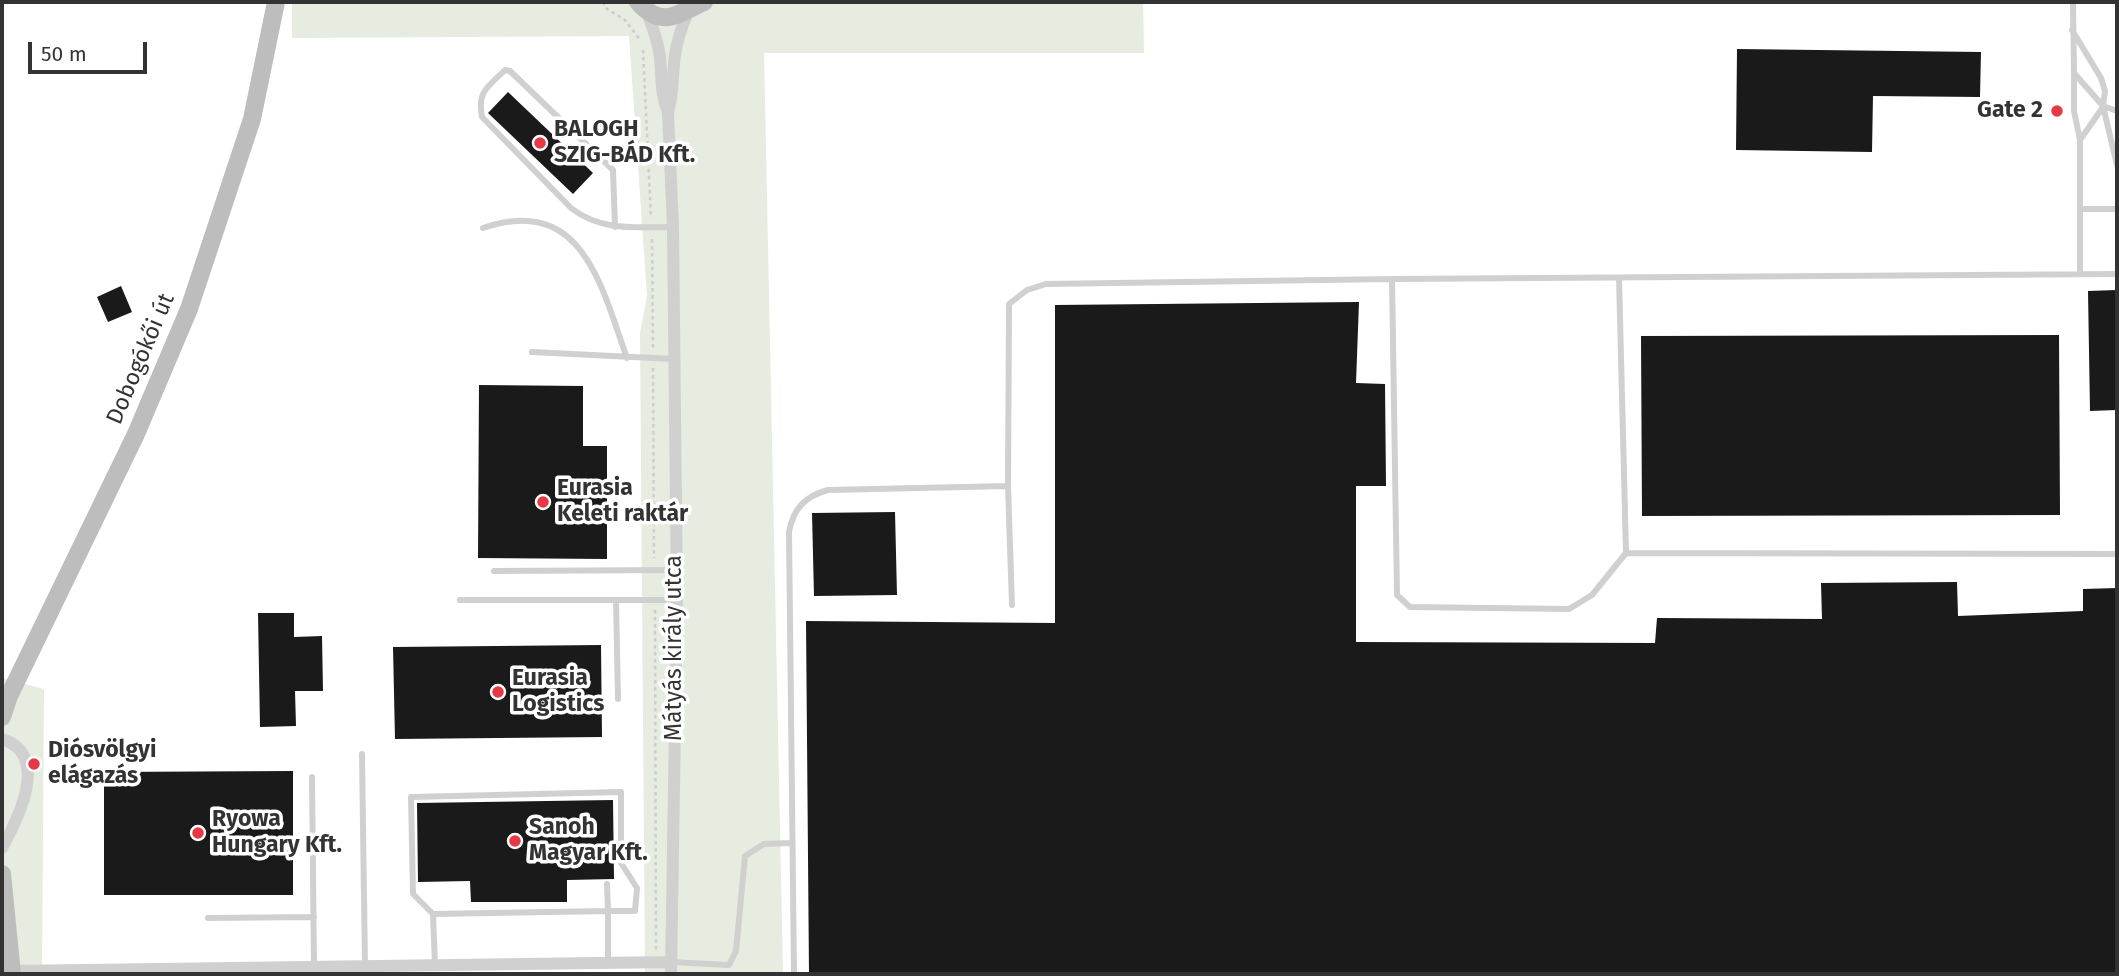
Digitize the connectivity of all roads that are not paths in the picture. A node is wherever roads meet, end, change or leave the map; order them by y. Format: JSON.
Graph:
{"nodes":[{"id":1,"x":276,"y":2,"type":"edge"},
{"id":2,"x":2073,"y":2,"type":"edge"},
{"id":3,"x":640,"y":4,"type":"edge"},
{"id":4,"x":697,"y":5,"type":"edge"},
{"id":5,"x":2072,"y":30,"type":"junction"},
{"id":6,"x":2074,"y":73,"type":"junction"},
{"id":7,"x":2104,"y":106,"type":"junction"},
{"id":8,"x":2117,"y":111,"type":"edge"},
{"id":9,"x":668,"y":112,"type":"junction"},
{"id":10,"x":2080,"y":140,"type":"junction"},
{"id":11,"x":2117,"y":165,"type":"edge"},
{"id":12,"x":2080,"y":209,"type":"junction"},
{"id":13,"x":2117,"y":209,"type":"edge"},
{"id":14,"x":615,"y":227,"type":"junction"},
{"id":15,"x":673,"y":227,"type":"junction"},
{"id":16,"x":483,"y":228,"type":"dead end"},
{"id":17,"x":2080,"y":274,"type":"junction"},
{"id":18,"x":2117,"y":274,"type":"edge"},
{"id":19,"x":1619,"y":278,"type":"junction"},
{"id":20,"x":1392,"y":279,"type":"junction"},
{"id":21,"x":532,"y":352,"type":"dead end"},
{"id":22,"x":627,"y":358,"type":"junction"},
{"id":23,"x":673,"y":359,"type":"junction"},
{"id":24,"x":1008,"y":486,"type":"junction"},
{"id":25,"x":1626,"y":554,"type":"junction"},
{"id":26,"x":2117,"y":554,"type":"edge"},
{"id":27,"x":676,"y":570,"type":"junction"},
{"id":28,"x":494,"y":571,"type":"dead end"},
{"id":29,"x":460,"y":600,"type":"dead end"},
{"id":30,"x":616,"y":600,"type":"junction"},
{"id":31,"x":677,"y":600,"type":"junction"},
{"id":32,"x":1012,"y":605,"type":"dead end"},
{"id":33,"x":618,"y":699,"type":"dead end"},
{"id":34,"x":2,"y":717,"type":"edge"},
{"id":35,"x":2,"y":739,"type":"edge"},
{"id":36,"x":362,"y":754,"type":"dead end"},
{"id":37,"x":312,"y":777,"type":"dead end"},
{"id":38,"x":791,"y":843,"type":"junction"},
{"id":39,"x":2,"y":848,"type":"edge"},
{"id":40,"x":2,"y":874,"type":"edge"},
{"id":41,"x":607,"y":884,"type":"dead end"},
{"id":42,"x":608,"y":911,"type":"junction"},
{"id":43,"x":433,"y":914,"type":"junction"},
{"id":44,"x":314,"y":917,"type":"junction"},
{"id":45,"x":208,"y":918,"type":"dead end"},
{"id":46,"x":608,"y":963,"type":"junction"},
{"id":47,"x":435,"y":966,"type":"junction"},
{"id":48,"x":314,"y":967,"type":"junction"},
{"id":49,"x":365,"y":967,"type":"junction"},
{"id":50,"x":671,"y":968,"type":"edge"},
{"id":51,"x":12,"y":973,"type":"edge"},
{"id":52,"x":794,"y":974,"type":"edge"}],
"edges":[{"from":1,"to":34,"type":"main road","name":"Dobogókői út"},
{"from":2,"to":5,"type":"lane"},
{"from":3,"to":4,"type":"main road"},
{"from":3,"to":9,"type":"street","name":"Mátyás király utca"},
{"from":4,"to":9,"type":"street","name":"Mátyás király utca"},
{"from":5,"to":6,"type":"lane"},
{"from":5,"to":7,"type":"lane"},
{"from":6,"to":7,"type":"lane"},
{"from":6,"to":10,"type":"lane"},
{"from":7,"to":8,"type":"lane"},
{"from":7,"to":10,"type":"lane"},
{"from":7,"to":11,"type":"lane"},
{"from":9,"to":15,"type":"street","name":"Mátyás király utca"},
{"from":10,"to":12,"type":"lane"},
{"from":12,"to":13,"type":"lane"},
{"from":12,"to":17,"type":"lane"},
{"from":14,"to":14,"type":"lane"},
{"from":14,"to":15,"type":"lane"},
{"from":15,"to":23,"type":"street","name":"Mátyás király utca"},
{"from":16,"to":22,"type":"lane"},
{"from":17,"to":18,"type":"lane"},
{"from":17,"to":19,"type":"lane"},
{"from":19,"to":20,"type":"lane"},
{"from":19,"to":25,"type":"lane"},
{"from":20,"to":24,"type":"lane"},
{"from":20,"to":25,"type":"lane"},
{"from":21,"to":22,"type":"lane"},
{"from":22,"to":23,"type":"lane"},
{"from":23,"to":27,"type":"street","name":"Mátyás király utca"},
{"from":24,"to":32,"type":"lane"},
{"from":24,"to":38,"type":"lane"},
{"from":25,"to":26,"type":"lane"},
{"from":27,"to":28,"type":"lane"},
{"from":27,"to":31,"type":"street","name":"Mátyás király utca"},
{"from":29,"to":30,"type":"lane"},
{"from":30,"to":31,"type":"lane"},
{"from":30,"to":33,"type":"lane"},
{"from":31,"to":50,"type":"street","name":"Mátyás király utca"},
{"from":35,"to":39,"type":"street"},
{"from":36,"to":49,"type":"lane"},
{"from":37,"to":44,"type":"lane"},
{"from":38,"to":50,"type":"lane"},
{"from":38,"to":52,"type":"lane"},
{"from":40,"to":51,"type":"main road"},
{"from":41,"to":42,"type":"lane"},
{"from":42,"to":43,"type":"lane"},
{"from":42,"to":43,"type":"lane"},
{"from":42,"to":46,"type":"lane"},
{"from":43,"to":47,"type":"lane"},
{"from":44,"to":45,"type":"lane"},
{"from":44,"to":48,"type":"lane"},
{"from":46,"to":47,"type":"street"},
{"from":46,"to":50,"type":"street"},
{"from":47,"to":49,"type":"street"},
{"from":48,"to":49,"type":"street"},
{"from":48,"to":51,"type":"street"}]}
